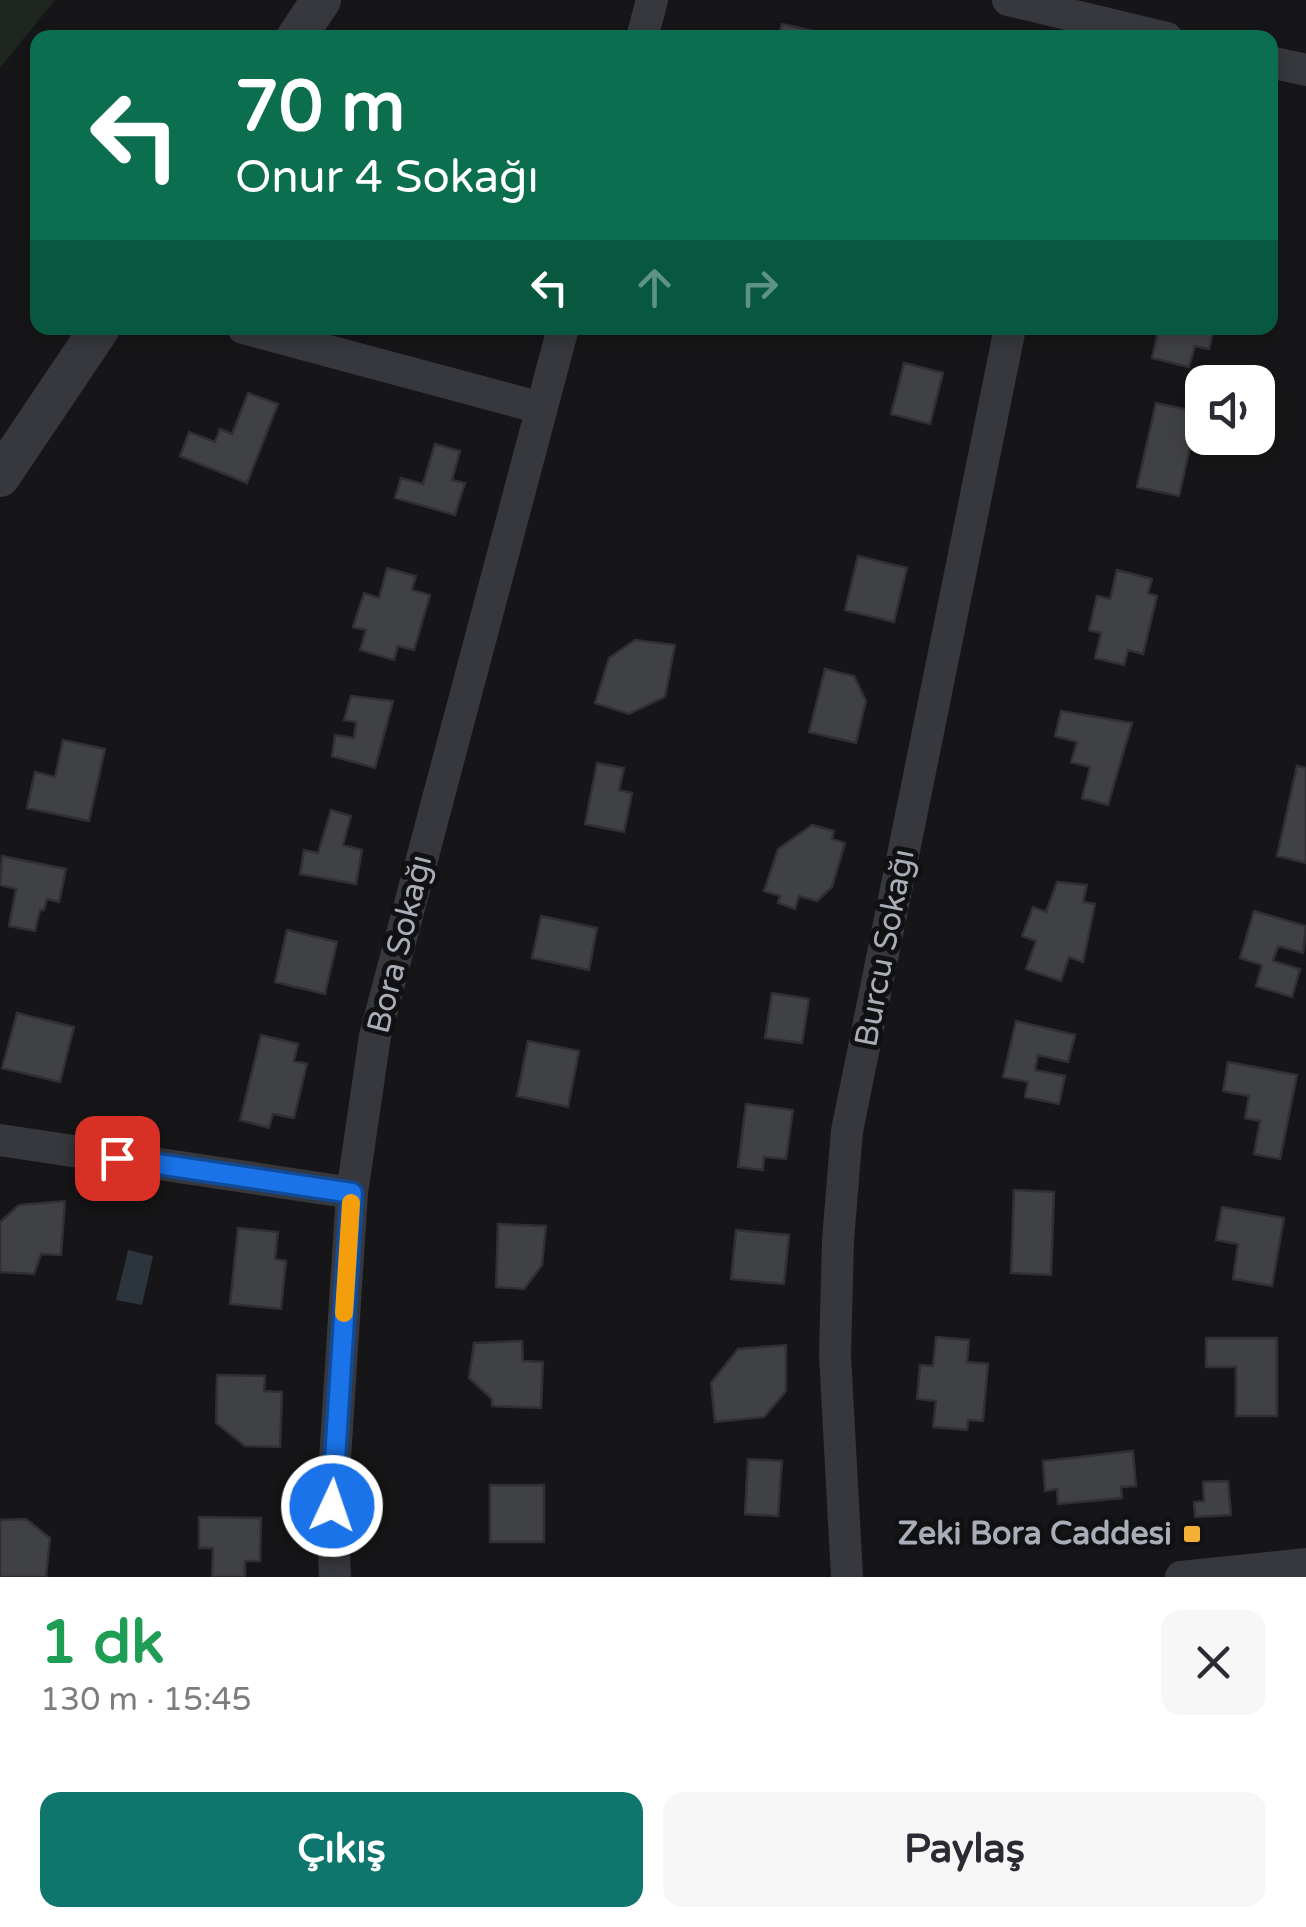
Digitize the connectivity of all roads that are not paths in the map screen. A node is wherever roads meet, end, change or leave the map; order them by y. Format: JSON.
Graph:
{"nodes":[{"id":1,"x":321,"y":0,"type":"edge"},
{"id":2,"x":652,"y":0,"type":"edge"},
{"id":3,"x":1008,"y":0,"type":"edge"},
{"id":4,"x":1074,"y":18,"type":"edge"},
{"id":5,"x":301,"y":30,"type":"edge"},
{"id":6,"x":644,"y":30,"type":"edge"},
{"id":7,"x":1130,"y":30,"type":"edge"},
{"id":8,"x":1278,"y":64,"type":"edge"},
{"id":9,"x":1306,"y":70,"type":"edge"},
{"id":10,"x":95,"y":335,"type":"edge"},
{"id":11,"x":269,"y":335,"type":"edge"},
{"id":12,"x":561,"y":335,"type":"edge"},
{"id":13,"x":1009,"y":335,"type":"edge"},
{"id":14,"x":541,"y":408,"type":"junction"},
{"id":15,"x":0,"y":477,"type":"edge"},
{"id":16,"x":0,"y":1140,"type":"edge"},
{"id":17,"x":352,"y":1193,"type":"junction"},
{"id":18,"x":1306,"y":1564,"type":"edge"},
{"id":19,"x":335,"y":1577,"type":"edge"},
{"id":20,"x":847,"y":1577,"type":"edge"},
{"id":21,"x":1181,"y":1577,"type":"edge"}],
"edges":[{"from":1,"to":5,"type":"street"},
{"from":2,"to":6,"type":"street"},
{"from":3,"to":4,"type":"street"},
{"from":4,"to":7,"type":"street"},
{"from":8,"to":9,"type":"street"},
{"from":10,"to":15,"type":"street"},
{"from":11,"to":14,"type":"street"},
{"from":12,"to":14,"type":"street","name":"Bora Sokağı"},
{"from":13,"to":20,"type":"street","name":"Burcu Sokağı"},
{"from":14,"to":17,"type":"street","name":"Bora Sokağı"},
{"from":16,"to":17,"type":"street"},
{"from":17,"to":19,"type":"street","name":"Bora Sokağı"},
{"from":18,"to":21,"type":"street"}]}
